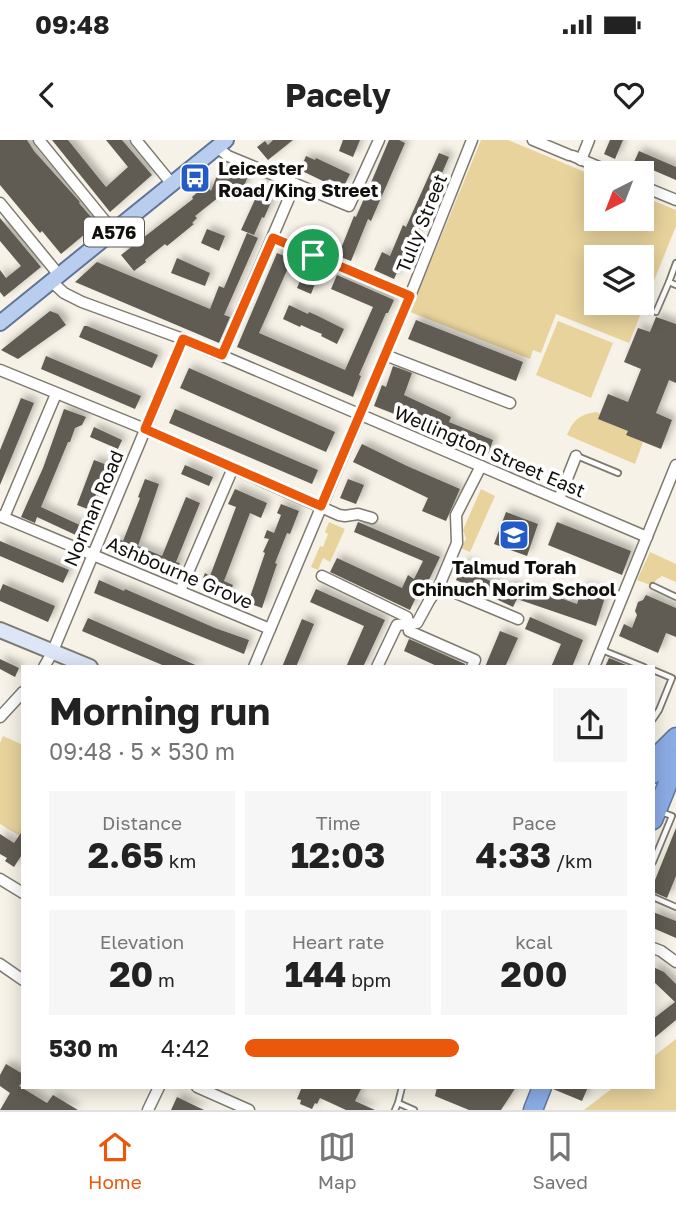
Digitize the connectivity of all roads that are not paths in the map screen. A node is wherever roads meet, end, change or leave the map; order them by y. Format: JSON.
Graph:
{"nodes":[{"id":1,"x":39,"y":140,"type":"edge"},
{"id":2,"x":136,"y":140,"type":"edge"},
{"id":3,"x":379,"y":140,"type":"edge"},
{"id":4,"x":472,"y":140,"type":"edge"},
{"id":5,"x":533,"y":140,"type":"edge"},
{"id":6,"x":589,"y":140,"type":"edge"},
{"id":7,"x":222,"y":144,"type":"edge"},
{"id":8,"x":574,"y":157,"type":"junction"},
{"id":9,"x":584,"y":161,"type":"edge"},
{"id":10,"x":172,"y":184,"type":"junction"},
{"id":11,"x":295,"y":184,"type":"junction"},
{"id":12,"x":654,"y":191,"type":"edge"},
{"id":13,"x":676,"y":200,"type":"edge"},
{"id":14,"x":0,"y":203,"type":"edge"},
{"id":15,"x":114,"y":232,"type":"junction"},
{"id":16,"x":273,"y":238,"type":"junction"},
{"id":17,"x":676,"y":263,"type":"edge"},
{"id":18,"x":55,"y":278,"type":"junction"},
{"id":19,"x":668,"y":282,"type":"junction"},
{"id":20,"x":676,"y":285,"type":"edge"},
{"id":21,"x":410,"y":296,"type":"junction"},
{"id":22,"x":656,"y":312,"type":"dead end"},
{"id":23,"x":2,"y":318,"type":"edge"},
{"id":24,"x":183,"y":339,"type":"junction"},
{"id":25,"x":222,"y":355,"type":"junction"},
{"id":26,"x":385,"y":355,"type":"junction"},
{"id":27,"x":0,"y":370,"type":"edge"},
{"id":28,"x":56,"y":394,"type":"junction"},
{"id":29,"x":510,"y":403,"type":"dead end"},
{"id":30,"x":360,"y":414,"type":"junction"},
{"id":31,"x":145,"y":429,"type":"junction"},
{"id":32,"x":576,"y":456,"type":"joint"},
{"id":33,"x":676,"y":465,"type":"edge"},
{"id":34,"x":481,"y":466,"type":"junction"},
{"id":35,"x":233,"y":468,"type":"junction"},
{"id":36,"x":618,"y":473,"type":"dead end"},
{"id":37,"x":559,"y":499,"type":"junction"},
{"id":38,"x":321,"y":506,"type":"junction"},
{"id":39,"x":2,"y":516,"type":"edge"},
{"id":40,"x":372,"y":518,"type":"dead end"},
{"id":41,"x":647,"y":537,"type":"junction"},
{"id":42,"x":93,"y":555,"type":"junction"},
{"id":43,"x":322,"y":576,"type":"dead end"},
{"id":44,"x":439,"y":586,"type":"junction"},
{"id":45,"x":653,"y":586,"type":"dead end"},
{"id":46,"x":180,"y":591,"type":"junction"},
{"id":47,"x":676,"y":597,"type":"edge"},
{"id":48,"x":518,"y":619,"type":"dead end"},
{"id":49,"x":408,"y":624,"type":"junction"},
{"id":50,"x":270,"y":629,"type":"junction"},
{"id":51,"x":0,"y":630,"type":"edge"},
{"id":52,"x":601,"y":650,"type":"junction"},
{"id":53,"x":52,"y":653,"type":"junction"},
{"id":54,"x":474,"y":664,"type":"edge"},
{"id":55,"x":45,"y":665,"type":"edge"},
{"id":56,"x":85,"y":665,"type":"edge"},
{"id":57,"x":255,"y":665,"type":"edge"},
{"id":58,"x":378,"y":665,"type":"edge"},
{"id":59,"x":595,"y":665,"type":"edge"},
{"id":60,"x":639,"y":665,"type":"edge"},
{"id":61,"x":655,"y":671,"type":"edge"},
{"id":62,"x":21,"y":694,"type":"edge"},
{"id":63,"x":655,"y":716,"type":"edge"},
{"id":64,"x":0,"y":718,"type":"edge"},
{"id":65,"x":676,"y":737,"type":"edge"},
{"id":66,"x":676,"y":759,"type":"edge"},
{"id":67,"x":655,"y":769,"type":"edge"},
{"id":68,"x":671,"y":791,"type":"edge"},
{"id":69,"x":655,"y":815,"type":"edge"},
{"id":70,"x":655,"y":857,"type":"edge"},
{"id":71,"x":0,"y":879,"type":"edge"},
{"id":72,"x":21,"y":892,"type":"edge"},
{"id":73,"x":655,"y":898,"type":"edge"},
{"id":74,"x":676,"y":907,"type":"edge"},
{"id":75,"x":655,"y":948,"type":"edge"},
{"id":76,"x":676,"y":962,"type":"edge"},
{"id":77,"x":0,"y":964,"type":"edge"},
{"id":78,"x":21,"y":979,"type":"edge"},
{"id":79,"x":158,"y":1089,"type":"edge"},
{"id":80,"x":202,"y":1089,"type":"edge"},
{"id":81,"x":402,"y":1089,"type":"edge"},
{"id":82,"x":541,"y":1089,"type":"edge"},
{"id":83,"x":398,"y":1103,"type":"junction"},
{"id":84,"x":148,"y":1110,"type":"edge"},
{"id":85,"x":249,"y":1110,"type":"edge"},
{"id":86,"x":395,"y":1110,"type":"edge"},
{"id":87,"x":414,"y":1110,"type":"edge"},
{"id":88,"x":533,"y":1110,"type":"edge"}],
"edges":[{"from":1,"to":15,"type":"street"},
{"from":2,"to":10,"type":"street"},
{"from":3,"to":11,"type":"street"},
{"from":4,"to":21,"type":"street","name":"Tully Street"},
{"from":5,"to":8,"type":"street"},
{"from":6,"to":8,"type":"street"},
{"from":7,"to":10,"type":"main road","number":"A576"},
{"from":7,"to":11,"type":"street"},
{"from":8,"to":9,"type":"street"},
{"from":10,"to":15,"type":"main road","number":"A576"},
{"from":11,"to":16,"type":"street"},
{"from":12,"to":13,"type":"street"},
{"from":14,"to":18,"type":"street","name":"Wellington Street East"},
{"from":15,"to":18,"type":"main road","number":"A576"},
{"from":16,"to":21,"type":"street"},
{"from":16,"to":25,"type":"street"},
{"from":17,"to":19,"type":"lane"},
{"from":18,"to":23,"type":"main road","number":"A576"},
{"from":18,"to":24,"type":"street","name":"Wellington Street East"},
{"from":19,"to":20,"type":"lane"},
{"from":19,"to":22,"type":"lane"},
{"from":21,"to":26,"type":"street","name":"Tully Street"},
{"from":24,"to":25,"type":"street","name":"Wellington Street East"},
{"from":24,"to":31,"type":"street","name":"Norman Road"},
{"from":25,"to":30,"type":"street","name":"Wellington Street East"},
{"from":26,"to":29,"type":"street"},
{"from":26,"to":30,"type":"street","name":"Tully Street"},
{"from":27,"to":28,"type":"street"},
{"from":28,"to":31,"type":"street"},
{"from":28,"to":39,"type":"street"},
{"from":30,"to":34,"type":"street","name":"Wellington Street East"},
{"from":30,"to":38,"type":"street","name":"Tully Street"},
{"from":31,"to":35,"type":"street"},
{"from":31,"to":42,"type":"street","name":"Norman Road"},
{"from":32,"to":36,"type":"lane"},
{"from":32,"to":37,"type":"street"},
{"from":33,"to":41,"type":"street"},
{"from":34,"to":37,"type":"street","name":"Wellington Street East"},
{"from":34,"to":44,"type":"street"},
{"from":35,"to":38,"type":"street"},
{"from":35,"to":46,"type":"street"},
{"from":37,"to":41,"type":"street","name":"Wellington Street East"},
{"from":38,"to":40,"type":"street"},
{"from":38,"to":50,"type":"street","name":"Tully Street"},
{"from":39,"to":42,"type":"street","name":"Ashbourne Grove"},
{"from":41,"to":52,"type":"street"},
{"from":42,"to":46,"type":"street","name":"Ashbourne Grove"},
{"from":42,"to":53,"type":"street","name":"Norman Road"},
{"from":43,"to":49,"type":"street"},
{"from":44,"to":48,"type":"street"},
{"from":44,"to":49,"type":"street"},
{"from":45,"to":47,"type":"lane"},
{"from":46,"to":50,"type":"street","name":"Ashbourne Grove"},
{"from":49,"to":54,"type":"street"},
{"from":49,"to":58,"type":"street"},
{"from":50,"to":57,"type":"street","name":"Tully Street"},
{"from":51,"to":53,"type":"street"},
{"from":52,"to":59,"type":"street"},
{"from":52,"to":60,"type":"lane"},
{"from":53,"to":55,"type":"street","name":"Norman Road"},
{"from":53,"to":56,"type":"street"},
{"from":61,"to":63,"type":"lane"},
{"from":62,"to":64,"type":"street"},
{"from":65,"to":67,"type":"highway"},
{"from":66,"to":68,"type":"highway"},
{"from":68,"to":69,"type":"highway"},
{"from":69,"to":70,"type":"lane"},
{"from":71,"to":72,"type":"street"},
{"from":73,"to":74,"type":"lane"},
{"from":75,"to":76,"type":"street"},
{"from":77,"to":78,"type":"street"},
{"from":79,"to":84,"type":"street"},
{"from":80,"to":85,"type":"street"},
{"from":81,"to":83,"type":"lane"},
{"from":82,"to":88,"type":"highway"},
{"from":83,"to":86,"type":"lane"},
{"from":83,"to":87,"type":"lane"}]}
